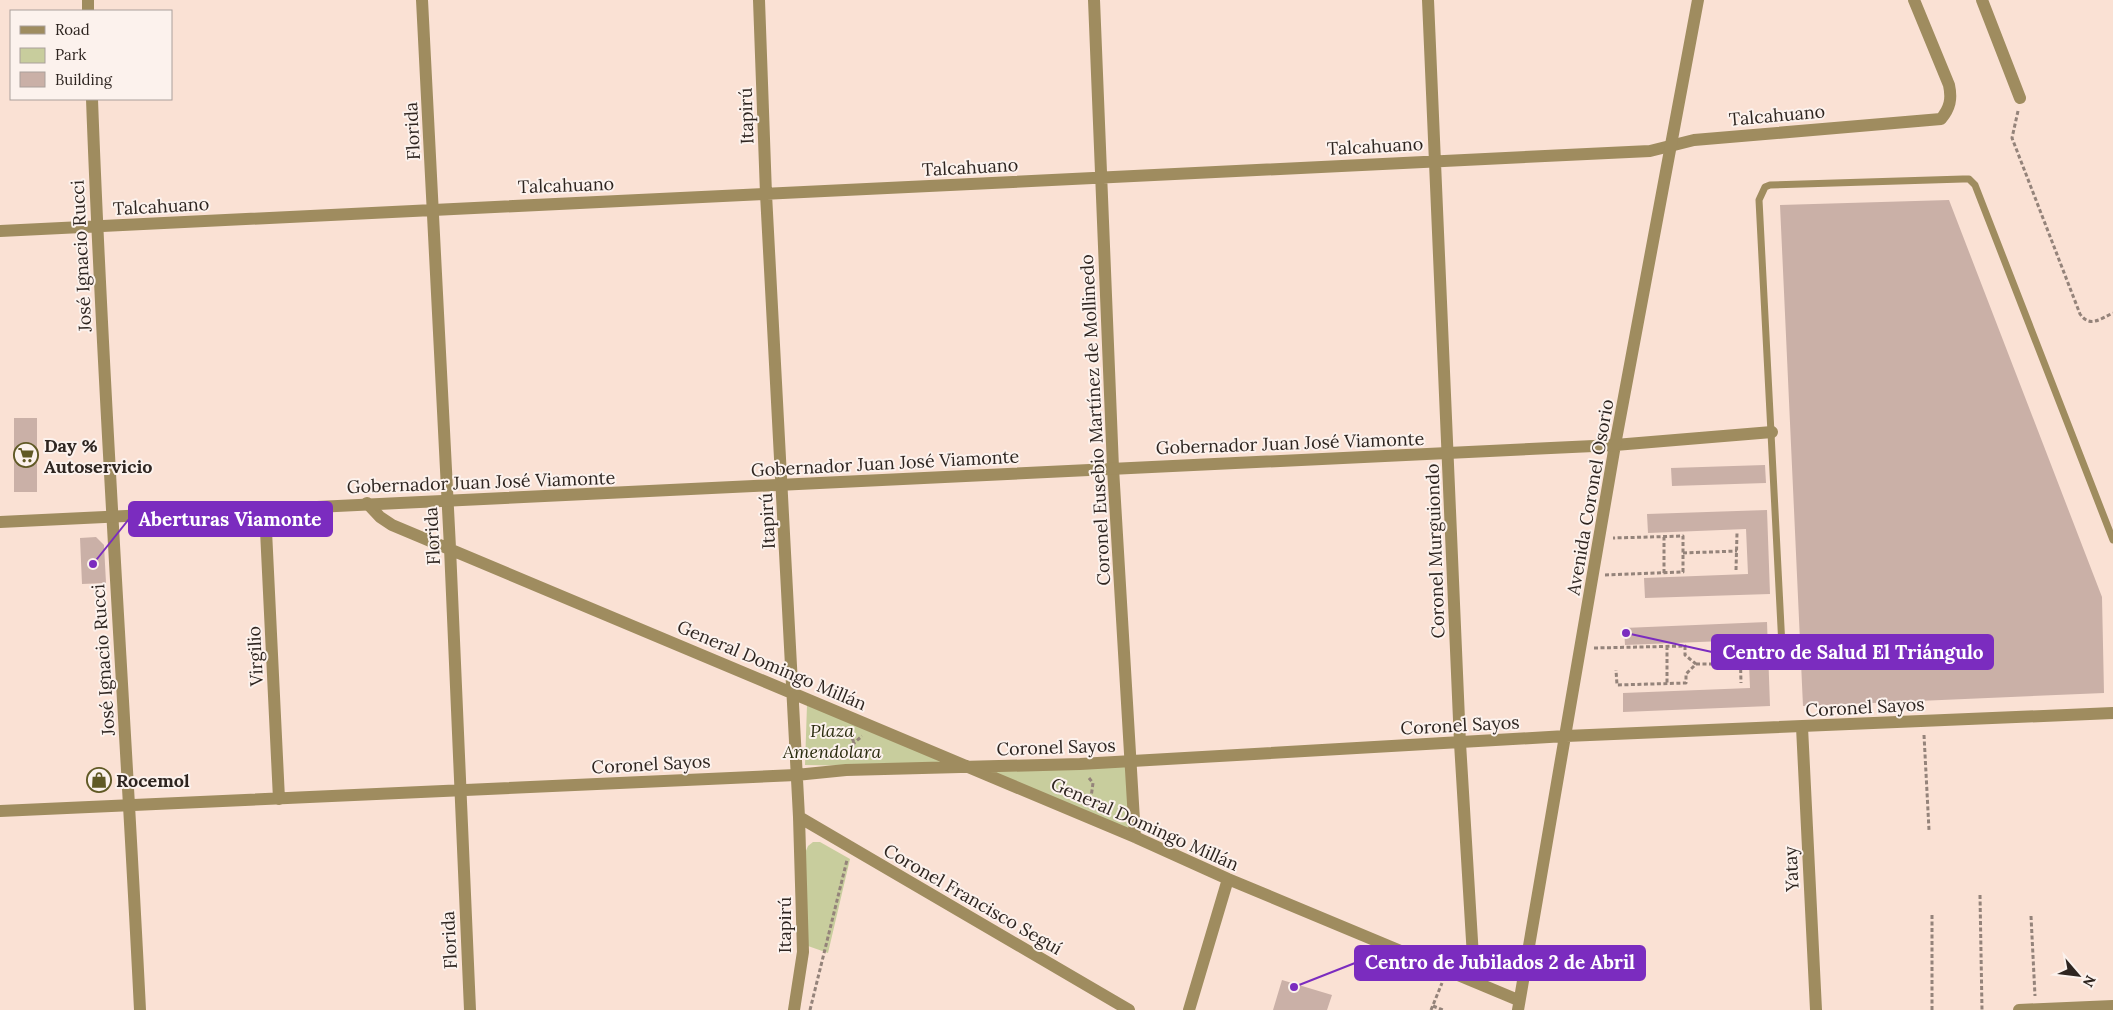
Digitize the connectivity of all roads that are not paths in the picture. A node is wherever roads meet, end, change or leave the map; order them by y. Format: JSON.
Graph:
{"nodes":[{"id":1,"x":422,"y":0,"type":"edge"},
{"id":2,"x":759,"y":0,"type":"edge"},
{"id":3,"x":1094,"y":0,"type":"edge"},
{"id":4,"x":1428,"y":0,"type":"edge"},
{"id":5,"x":1698,"y":0,"type":"edge"},
{"id":6,"x":1914,"y":0,"type":"edge"},
{"id":7,"x":1982,"y":0,"type":"edge"},
{"id":8,"x":2020,"y":98,"type":"road end"},
{"id":9,"x":92,"y":100,"type":"edge"},
{"id":10,"x":1673,"y":144,"type":"junction"},
{"id":11,"x":1436,"y":160,"type":"junction"},
{"id":12,"x":1102,"y":179,"type":"junction"},
{"id":13,"x":766,"y":194,"type":"junction"},
{"id":14,"x":433,"y":208,"type":"junction"},
{"id":15,"x":97,"y":227,"type":"junction"},
{"id":16,"x":0,"y":231,"type":"edge"},
{"id":17,"x":1772,"y":432,"type":"junction"},
{"id":18,"x":1615,"y":446,"type":"junction"},
{"id":19,"x":1448,"y":454,"type":"junction"},
{"id":20,"x":1113,"y":468,"type":"junction"},
{"id":21,"x":783,"y":486,"type":"junction"},
{"id":22,"x":447,"y":500,"type":"junction"},
{"id":23,"x":367,"y":503,"type":"junction"},
{"id":24,"x":265,"y":510,"type":"junction"},
{"id":25,"x":111,"y":517,"type":"junction"},
{"id":26,"x":0,"y":522,"type":"edge"},
{"id":27,"x":2113,"y":540,"type":"edge"},
{"id":28,"x":450,"y":548,"type":"junction"},
{"id":29,"x":1783,"y":666,"type":"dead end"},
{"id":30,"x":792,"y":692,"type":"junction"},
{"id":31,"x":2113,"y":713,"type":"edge"},
{"id":32,"x":1802,"y":727,"type":"junction"},
{"id":33,"x":1566,"y":736,"type":"junction"},
{"id":34,"x":1460,"y":743,"type":"junction"},
{"id":35,"x":1130,"y":762,"type":"junction"},
{"id":36,"x":971,"y":768,"type":"junction"},
{"id":37,"x":796,"y":775,"type":"junction"},
{"id":38,"x":459,"y":791,"type":"junction"},
{"id":39,"x":279,"y":799,"type":"junction"},
{"id":40,"x":130,"y":804,"type":"junction"},
{"id":41,"x":0,"y":810,"type":"edge"},
{"id":42,"x":799,"y":817,"type":"junction"},
{"id":43,"x":1135,"y":837,"type":"junction"},
{"id":44,"x":1228,"y":879,"type":"junction"},
{"id":45,"x":1470,"y":980,"type":"junction"},
{"id":46,"x":1518,"y":1005,"type":"edge"},
{"id":47,"x":2113,"y":1006,"type":"edge"},
{"id":48,"x":2036,"y":1009,"type":"edge"},
{"id":49,"x":140,"y":1010,"type":"edge"},
{"id":50,"x":470,"y":1010,"type":"edge"},
{"id":51,"x":794,"y":1010,"type":"edge"},
{"id":52,"x":1129,"y":1010,"type":"edge"},
{"id":53,"x":1189,"y":1010,"type":"edge"},
{"id":54,"x":1816,"y":1010,"type":"edge"},
{"id":55,"x":2019,"y":1010,"type":"edge"}],
"edges":[{"from":1,"to":14,"type":"street","name":"Florida"},
{"from":2,"to":13,"type":"street","name":"Itapirú"},
{"from":3,"to":12,"type":"street","name":"Coronel Eusebio Martínez de Mollinedo"},
{"from":4,"to":11,"type":"street","name":"Coronel Murguiondo"},
{"from":5,"to":10,"type":"street","name":"Avenida Coronel Osorio"},
{"from":6,"to":10,"type":"street","name":"Talcahuano"},
{"from":7,"to":8,"type":"street"},
{"from":9,"to":15,"type":"street","name":"José Ignacio Rucci"},
{"from":10,"to":11,"type":"street","name":"Talcahuano"},
{"from":10,"to":18,"type":"street","name":"Avenida Coronel Osorio"},
{"from":11,"to":12,"type":"street","name":"Talcahuano"},
{"from":11,"to":19,"type":"street","name":"Coronel Murguiondo"},
{"from":12,"to":13,"type":"street","name":"Talcahuano"},
{"from":12,"to":20,"type":"street","name":"Coronel Eusebio Martínez de Mollinedo"},
{"from":13,"to":14,"type":"street","name":"Talcahuano"},
{"from":13,"to":21,"type":"street","name":"Itapirú"},
{"from":14,"to":15,"type":"street","name":"Talcahuano"},
{"from":14,"to":22,"type":"street","name":"Florida"},
{"from":15,"to":16,"type":"street","name":"Talcahuano"},
{"from":15,"to":25,"type":"street","name":"José Ignacio Rucci"},
{"from":17,"to":18,"type":"street","name":"Gobernador Juan José Viamonte"},
{"from":17,"to":27,"type":"lane"},
{"from":17,"to":29,"type":"lane"},
{"from":18,"to":19,"type":"street","name":"Gobernador Juan José Viamonte"},
{"from":18,"to":33,"type":"street","name":"Avenida Coronel Osorio"},
{"from":19,"to":20,"type":"street","name":"Gobernador Juan José Viamonte"},
{"from":19,"to":34,"type":"street","name":"Coronel Murguiondo"},
{"from":20,"to":21,"type":"street","name":"Gobernador Juan José Viamonte"},
{"from":20,"to":35,"type":"street","name":"Coronel Eusebio Martínez de Mollinedo"},
{"from":21,"to":22,"type":"street","name":"Gobernador Juan José Viamonte"},
{"from":21,"to":30,"type":"street","name":"Itapirú"},
{"from":22,"to":23,"type":"street","name":"Gobernador Juan José Viamonte"},
{"from":22,"to":28,"type":"street","name":"Florida"},
{"from":23,"to":24,"type":"street","name":"Gobernador Juan José Viamonte"},
{"from":23,"to":28,"type":"street","name":"General Domingo Millán"},
{"from":24,"to":25,"type":"street","name":"Gobernador Juan José Viamonte"},
{"from":24,"to":39,"type":"street","name":"Virgilio"},
{"from":25,"to":26,"type":"street","name":"Gobernador Juan José Viamonte"},
{"from":25,"to":40,"type":"street","name":"José Ignacio Rucci"},
{"from":28,"to":30,"type":"street","name":"General Domingo Millán"},
{"from":28,"to":38,"type":"street","name":"Florida"},
{"from":30,"to":36,"type":"street","name":"General Domingo Millán"},
{"from":30,"to":37,"type":"street","name":"Itapirú"},
{"from":31,"to":32,"type":"street","name":"Coronel Sayos"},
{"from":32,"to":33,"type":"street","name":"Coronel Sayos"},
{"from":32,"to":54,"type":"street","name":"Yatay"},
{"from":33,"to":34,"type":"street","name":"Coronel Sayos"},
{"from":33,"to":46,"type":"street","name":"Avenida Coronel Osorio"},
{"from":34,"to":35,"type":"street","name":"Coronel Sayos"},
{"from":34,"to":45,"type":"street","name":"Coronel Murguiondo"},
{"from":35,"to":36,"type":"street","name":"Coronel Sayos"},
{"from":35,"to":43,"type":"street","name":"Coronel Eusebio Martínez de Mollinedo"},
{"from":36,"to":37,"type":"street","name":"Coronel Sayos"},
{"from":36,"to":43,"type":"street","name":"General Domingo Millán"},
{"from":37,"to":38,"type":"street","name":"Coronel Sayos"},
{"from":37,"to":42,"type":"street","name":"Itapirú"},
{"from":38,"to":39,"type":"street","name":"Coronel Sayos"},
{"from":38,"to":50,"type":"street","name":"Florida"},
{"from":39,"to":40,"type":"street","name":"Coronel Sayos"},
{"from":40,"to":41,"type":"street","name":"Coronel Sayos"},
{"from":40,"to":49,"type":"street","name":"José Ignacio Rucci"},
{"from":42,"to":51,"type":"street","name":"Itapirú"},
{"from":42,"to":52,"type":"street","name":"Coronel Francisco Seguí"},
{"from":43,"to":44,"type":"street","name":"General Domingo Millán"},
{"from":44,"to":45,"type":"street","name":"General Domingo Millán"},
{"from":44,"to":53,"type":"street"},
{"from":45,"to":46,"type":"street","name":"General Domingo Millán"},
{"from":47,"to":48,"type":"street"},
{"from":48,"to":55,"type":"street"}]}
